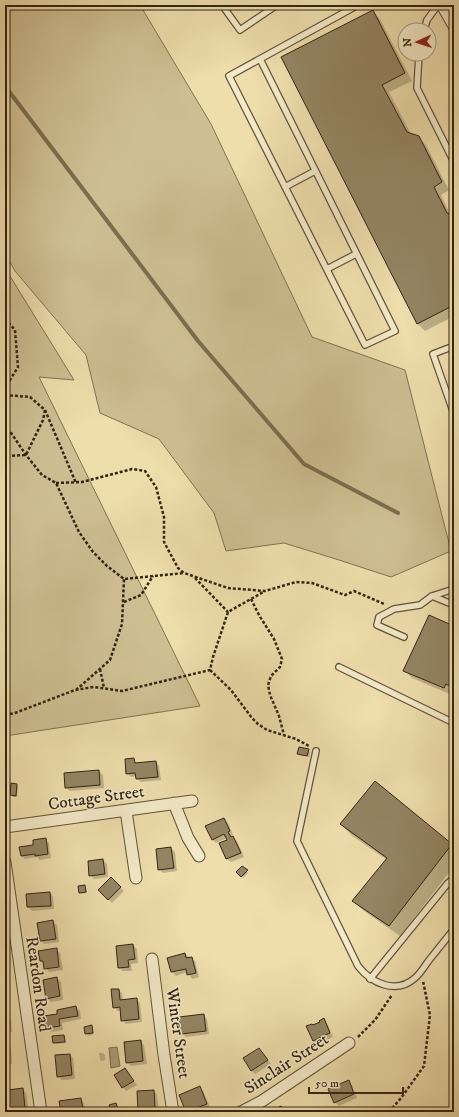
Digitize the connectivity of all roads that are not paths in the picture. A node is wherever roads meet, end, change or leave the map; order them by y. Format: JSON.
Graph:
{"nodes":[{"id":1,"x":222,"y":5,"type":"edge"},
{"id":2,"x":277,"y":5,"type":"edge"},
{"id":3,"x":358,"y":5,"type":"edge"},
{"id":4,"x":438,"y":5,"type":"edge"},
{"id":5,"x":442,"y":5,"type":"edge"},
{"id":6,"x":426,"y":22,"type":"edge"},
{"id":7,"x":454,"y":26,"type":"edge"},
{"id":8,"x":260,"y":59,"type":"junction"},
{"id":9,"x":419,"y":62,"type":"edge"},
{"id":10,"x":454,"y":162,"type":"edge"},
{"id":11,"x":315,"y":171,"type":"junction"},
{"id":12,"x":285,"y":187,"type":"junction"},
{"id":13,"x":356,"y":254,"type":"junction"},
{"id":14,"x":327,"y":269,"type":"junction"},
{"id":15,"x":454,"y":346,"type":"edge"},
{"id":16,"x":454,"y":414,"type":"edge"},
{"id":17,"x":454,"y":589,"type":"edge"},
{"id":18,"x":432,"y":596,"type":"junction"},
{"id":19,"x":454,"y":605,"type":"edge"},
{"id":20,"x":404,"y":637,"type":"dead end"},
{"id":21,"x":338,"y":667,"type":"dead end"},
{"id":22,"x":454,"y":722,"type":"edge"},
{"id":23,"x":316,"y":750,"type":"road end"},
{"id":24,"x":192,"y":801,"type":"dead end"},
{"id":25,"x":174,"y":803,"type":"junction"},
{"id":26,"x":126,"y":811,"type":"junction"},
{"id":27,"x":5,"y":827,"type":"edge"},
{"id":28,"x":200,"y":856,"type":"dead end"},
{"id":29,"x":5,"y":862,"type":"edge"},
{"id":30,"x":136,"y":878,"type":"dead end"},
{"id":31,"x":454,"y":878,"type":"edge"},
{"id":32,"x":454,"y":930,"type":"edge"},
{"id":33,"x":152,"y":959,"type":"dead end"},
{"id":34,"x":370,"y":979,"type":"junction"},
{"id":35,"x":349,"y":1043,"type":"dead end"},
{"id":36,"x":41,"y":1112,"type":"edge"},
{"id":37,"x":173,"y":1112,"type":"edge"},
{"id":38,"x":242,"y":1112,"type":"edge"}],
"edges":[{"from":1,"to":2,"type":"lane"},
{"from":3,"to":8,"type":"lane"},
{"from":4,"to":6,"type":"lane"},
{"from":5,"to":7,"type":"street"},
{"from":8,"to":11,"type":"lane"},
{"from":8,"to":12,"type":"lane"},
{"from":9,"to":10,"type":"lane"},
{"from":11,"to":12,"type":"lane"},
{"from":11,"to":13,"type":"lane"},
{"from":12,"to":14,"type":"lane"},
{"from":13,"to":14,"type":"lane"},
{"from":13,"to":14,"type":"lane"},
{"from":15,"to":16,"type":"lane"},
{"from":17,"to":18,"type":"lane"},
{"from":18,"to":19,"type":"lane"},
{"from":18,"to":20,"type":"lane"},
{"from":21,"to":22,"type":"lane"},
{"from":23,"to":34,"type":"lane"},
{"from":24,"to":25,"type":"street","name":"Cottage Street"},
{"from":25,"to":26,"type":"street","name":"Cottage Street"},
{"from":25,"to":28,"type":"street"},
{"from":26,"to":27,"type":"street","name":"Cottage Street"},
{"from":26,"to":30,"type":"street"},
{"from":29,"to":36,"type":"street","name":"Reardon Road"},
{"from":31,"to":34,"type":"lane"},
{"from":32,"to":34,"type":"lane"},
{"from":33,"to":37,"type":"street","name":"Winter Street"},
{"from":35,"to":38,"type":"street","name":"Sinclair Street"}]}
